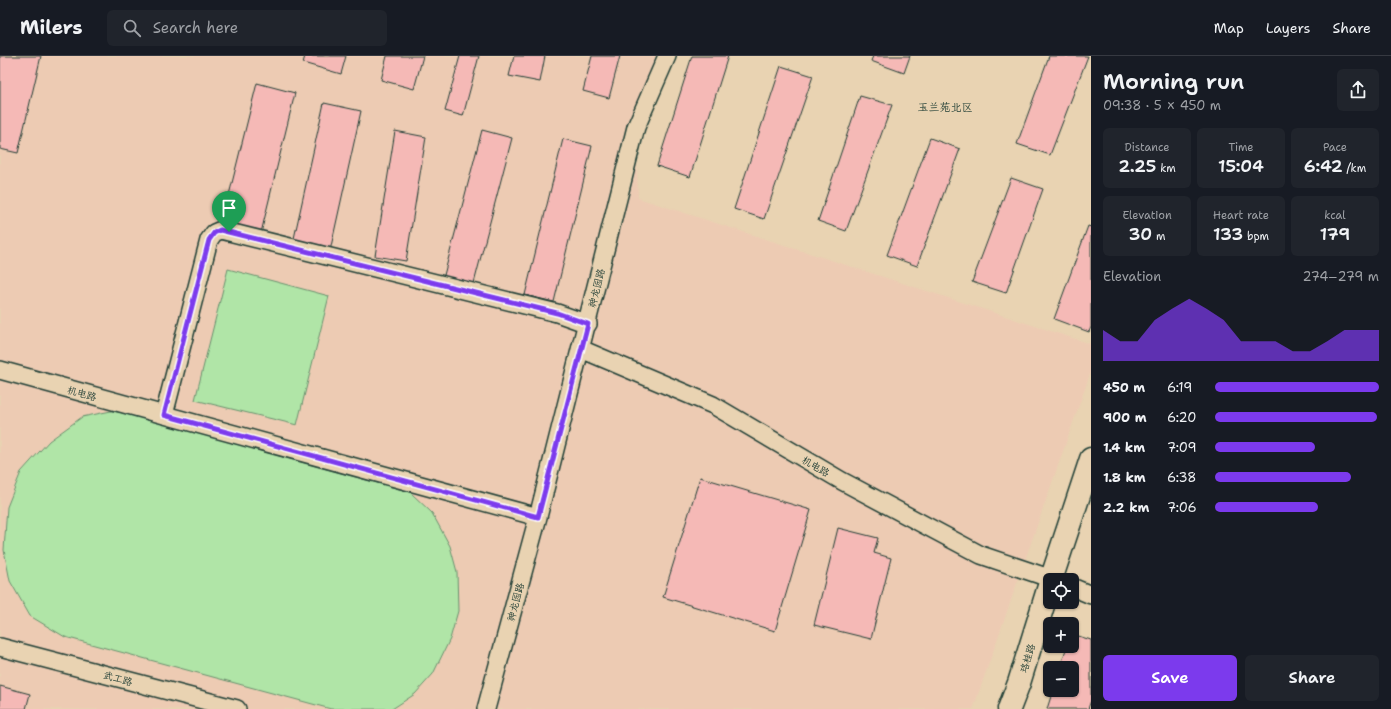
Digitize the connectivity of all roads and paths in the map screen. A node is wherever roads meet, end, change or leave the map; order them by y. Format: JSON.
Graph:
{"nodes":[{"id":1,"x":668,"y":56,"type":"edge"},
{"id":2,"x":588,"y":324,"type":"junction"},
{"id":3,"x":581,"y":349,"type":"junction"},
{"id":4,"x":0,"y":370,"type":"edge"},
{"id":5,"x":164,"y":415,"type":"junction"},
{"id":6,"x":1091,"y":459,"type":"edge"},
{"id":7,"x":538,"y":517,"type":"junction"},
{"id":8,"x":1054,"y":573,"type":"edge"},
{"id":9,"x":1043,"y":577,"type":"edge"},
{"id":10,"x":1079,"y":590,"type":"edge"},
{"id":11,"x":1091,"y":595,"type":"edge"},
{"id":12,"x":1043,"y":608,"type":"edge"},
{"id":13,"x":0,"y":647,"type":"edge"},
{"id":14,"x":237,"y":709,"type":"edge"},
{"id":15,"x":486,"y":709,"type":"edge"},
{"id":16,"x":1009,"y":709,"type":"edge"}],
"edges":[{"from":1,"to":2,"type":"street","name":"神龙园路"},
{"from":2,"to":3,"type":"street","name":"神龙园路"},
{"from":2,"to":5,"type":"street"},
{"from":3,"to":7,"type":"street","name":"神龙园路"},
{"from":3,"to":9,"type":"street","name":"机电路"},
{"from":4,"to":5,"type":"street","name":"机电路"},
{"from":5,"to":7,"type":"street","name":"机电路"},
{"from":6,"to":8,"type":"street","name":"珞桂路"},
{"from":7,"to":15,"type":"street","name":"神龙园路"},
{"from":10,"to":11,"type":"street"},
{"from":12,"to":16,"type":"street","name":"珞桂路"},
{"from":13,"to":14,"type":"street","name":"武工路"}]}
